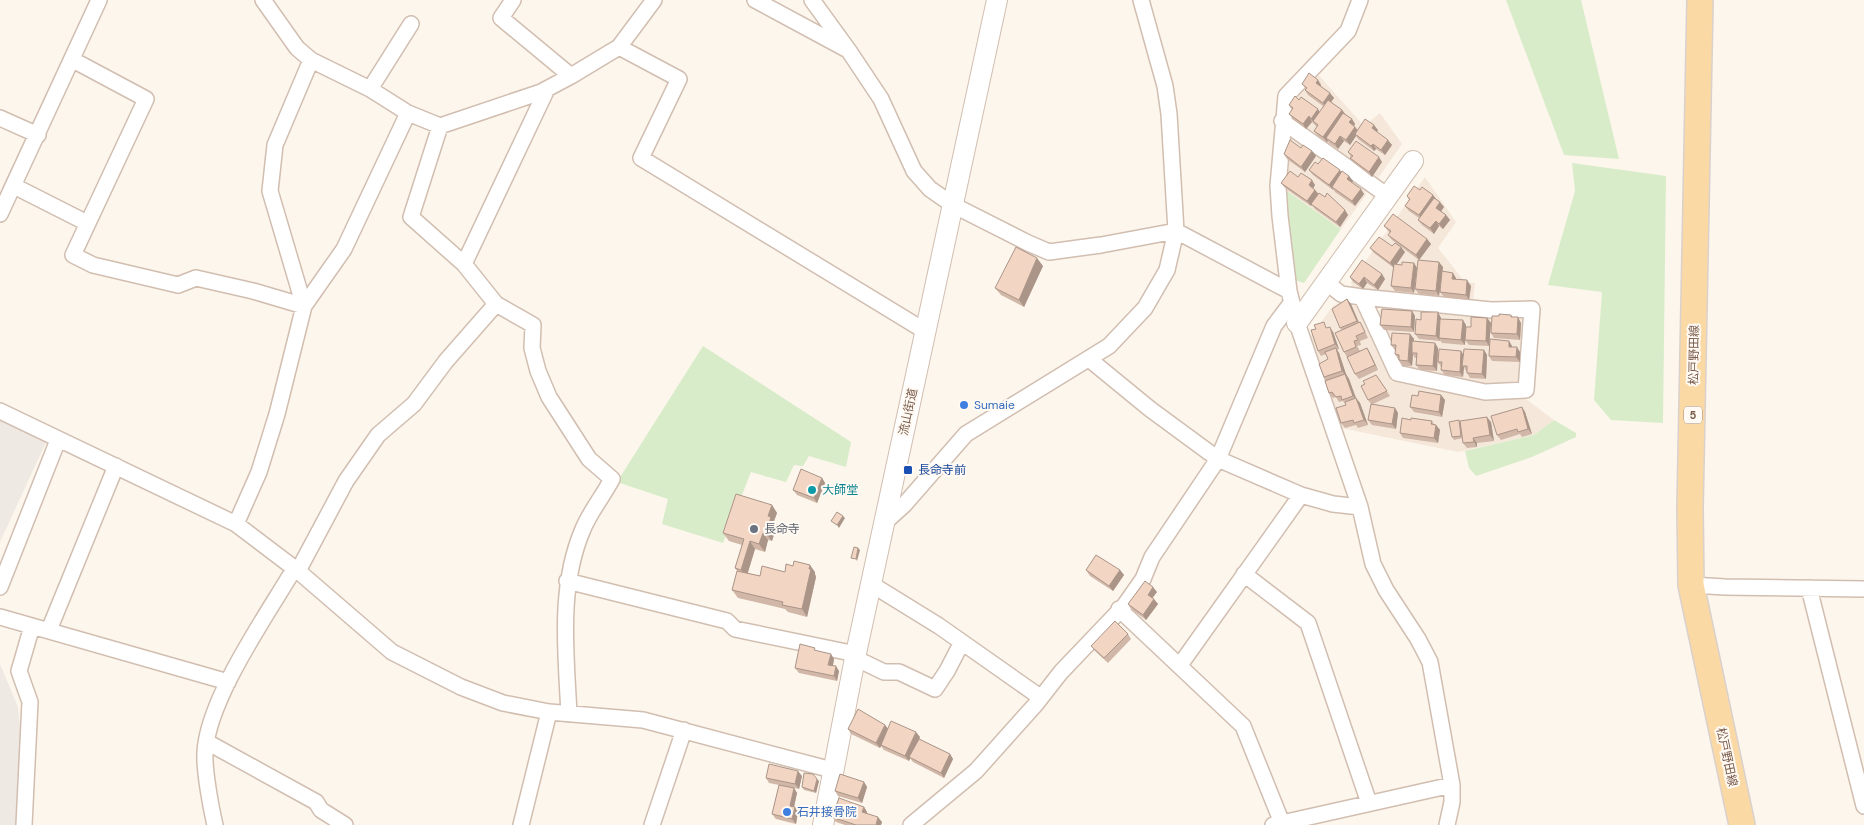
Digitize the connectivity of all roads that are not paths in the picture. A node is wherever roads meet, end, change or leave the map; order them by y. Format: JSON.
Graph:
{"nodes":[{"id":1,"x":99,"y":0,"type":"edge"},
{"id":2,"x":263,"y":0,"type":"edge"},
{"id":3,"x":513,"y":0,"type":"edge"},
{"id":4,"x":654,"y":0,"type":"edge"},
{"id":5,"x":755,"y":0,"type":"edge"},
{"id":6,"x":812,"y":0,"type":"edge"},
{"id":7,"x":997,"y":0,"type":"edge"},
{"id":8,"x":1140,"y":0,"type":"edge"},
{"id":9,"x":1360,"y":0,"type":"edge"},
{"id":10,"x":1700,"y":0,"type":"edge"},
{"id":11,"x":411,"y":24,"type":"dead end"},
{"id":12,"x":619,"y":47,"type":"junction"},
{"id":13,"x":849,"y":51,"type":"junction"},
{"id":14,"x":73,"y":60,"type":"junction"},
{"id":15,"x":311,"y":60,"type":"junction"},
{"id":16,"x":571,"y":76,"type":"junction"},
{"id":17,"x":370,"y":89,"type":"junction"},
{"id":18,"x":547,"y":89,"type":"junction"},
{"id":19,"x":408,"y":114,"type":"junction"},
{"id":20,"x":0,"y":118,"type":"edge"},
{"id":21,"x":1282,"y":121,"type":"junction"},
{"id":22,"x":440,"y":126,"type":"junction"},
{"id":23,"x":38,"y":135,"type":"junction"},
{"id":24,"x":1413,"y":161,"type":"dead end"},
{"id":25,"x":14,"y":186,"type":"junction"},
{"id":26,"x":1388,"y":196,"type":"junction"},
{"id":27,"x":953,"y":205,"type":"junction"},
{"id":28,"x":0,"y":214,"type":"edge"},
{"id":29,"x":87,"y":223,"type":"junction"},
{"id":30,"x":1176,"y":231,"type":"junction"},
{"id":31,"x":464,"y":264,"type":"junction"},
{"id":32,"x":1326,"y":282,"type":"junction"},
{"id":33,"x":1290,"y":297,"type":"junction"},
{"id":34,"x":1362,"y":297,"type":"junction"},
{"id":35,"x":496,"y":304,"type":"junction"},
{"id":36,"x":304,"y":306,"type":"junction"},
{"id":37,"x":1297,"y":323,"type":"junction"},
{"id":38,"x":925,"y":331,"type":"junction"},
{"id":39,"x":1089,"y":359,"type":"junction"},
{"id":40,"x":0,"y":411,"type":"edge"},
{"id":41,"x":58,"y":440,"type":"junction"},
{"id":42,"x":1218,"y":459,"type":"junction"},
{"id":43,"x":116,"y":466,"type":"junction"},
{"id":44,"x":1301,"y":495,"type":"junction"},
{"id":45,"x":1360,"y":506,"type":"junction"},
{"id":46,"x":236,"y":524,"type":"junction"},
{"id":47,"x":883,"y":524,"type":"junction"},
{"id":48,"x":296,"y":570,"type":"junction"},
{"id":49,"x":1244,"y":574,"type":"junction"},
{"id":50,"x":567,"y":581,"type":"junction"},
{"id":51,"x":871,"y":584,"type":"junction"},
{"id":52,"x":1691,"y":584,"type":"junction"},
{"id":53,"x":0,"y":587,"type":"edge"},
{"id":54,"x":1809,"y":588,"type":"junction"},
{"id":55,"x":1864,"y":589,"type":"edge"},
{"id":56,"x":1119,"y":609,"type":"junction"},
{"id":57,"x":0,"y":617,"type":"edge"},
{"id":58,"x":32,"y":626,"type":"junction"},
{"id":59,"x":50,"y":630,"type":"junction"},
{"id":60,"x":962,"y":642,"type":"junction"},
{"id":61,"x":855,"y":656,"type":"junction"},
{"id":62,"x":1180,"y":665,"type":"junction"},
{"id":63,"x":228,"y":682,"type":"junction"},
{"id":64,"x":1040,"y":697,"type":"junction"},
{"id":65,"x":549,"y":712,"type":"junction"},
{"id":66,"x":569,"y":714,"type":"junction"},
{"id":67,"x":684,"y":730,"type":"junction"},
{"id":68,"x":207,"y":742,"type":"junction"},
{"id":69,"x":832,"y":770,"type":"junction"},
{"id":70,"x":1452,"y":785,"type":"junction"},
{"id":71,"x":1369,"y":803,"type":"junction"},
{"id":72,"x":1864,"y":806,"type":"edge"},
{"id":73,"x":1316,"y":821,"type":"edge"},
{"id":74,"x":1277,"y":824,"type":"edge"},
{"id":75,"x":24,"y":825,"type":"edge"},
{"id":76,"x":215,"y":825,"type":"edge"},
{"id":77,"x":345,"y":825,"type":"edge"},
{"id":78,"x":520,"y":825,"type":"edge"},
{"id":79,"x":652,"y":825,"type":"edge"},
{"id":80,"x":823,"y":825,"type":"edge"},
{"id":81,"x":911,"y":825,"type":"edge"},
{"id":82,"x":1447,"y":825,"type":"edge"},
{"id":83,"x":1742,"y":825,"type":"edge"}],
"edges":[{"from":1,"to":14,"type":"street"},
{"from":2,"to":15,"type":"street"},
{"from":3,"to":16,"type":"street"},
{"from":4,"to":12,"type":"street"},
{"from":5,"to":13,"type":"street"},
{"from":6,"to":13,"type":"street"},
{"from":7,"to":27,"type":"street","name":"流山街道"},
{"from":8,"to":30,"type":"street"},
{"from":9,"to":21,"type":"street"},
{"from":10,"to":52,"type":"main road","name":"松戸野田線","number":"5"},
{"from":11,"to":17,"type":"street"},
{"from":12,"to":16,"type":"street"},
{"from":12,"to":38,"type":"street"},
{"from":13,"to":27,"type":"street"},
{"from":14,"to":23,"type":"street"},
{"from":14,"to":29,"type":"street"},
{"from":15,"to":17,"type":"street"},
{"from":15,"to":36,"type":"street"},
{"from":16,"to":18,"type":"street"},
{"from":17,"to":19,"type":"street"},
{"from":18,"to":22,"type":"street"},
{"from":18,"to":31,"type":"street"},
{"from":19,"to":22,"type":"street"},
{"from":19,"to":36,"type":"street"},
{"from":20,"to":23,"type":"street"},
{"from":21,"to":26,"type":"street"},
{"from":21,"to":33,"type":"street"},
{"from":22,"to":31,"type":"street"},
{"from":23,"to":25,"type":"street"},
{"from":24,"to":26,"type":"street"},
{"from":25,"to":28,"type":"street"},
{"from":25,"to":29,"type":"street"},
{"from":26,"to":32,"type":"street"},
{"from":27,"to":30,"type":"street"},
{"from":27,"to":38,"type":"street","name":"流山街道"},
{"from":29,"to":36,"type":"street"},
{"from":30,"to":33,"type":"street"},
{"from":30,"to":39,"type":"street"},
{"from":31,"to":35,"type":"street"},
{"from":32,"to":34,"type":"street"},
{"from":32,"to":37,"type":"street"},
{"from":33,"to":37,"type":"street"},
{"from":33,"to":42,"type":"street"},
{"from":34,"to":34,"type":"street"},
{"from":35,"to":48,"type":"street"},
{"from":35,"to":50,"type":"street"},
{"from":36,"to":46,"type":"street"},
{"from":37,"to":45,"type":"street"},
{"from":38,"to":47,"type":"street","name":"流山街道"},
{"from":39,"to":42,"type":"street"},
{"from":39,"to":47,"type":"street"},
{"from":40,"to":41,"type":"street"},
{"from":41,"to":43,"type":"street"},
{"from":41,"to":53,"type":"street"},
{"from":42,"to":44,"type":"street"},
{"from":42,"to":56,"type":"street"},
{"from":43,"to":46,"type":"street"},
{"from":43,"to":59,"type":"street"},
{"from":44,"to":45,"type":"street"},
{"from":44,"to":49,"type":"street"},
{"from":45,"to":70,"type":"street"},
{"from":46,"to":48,"type":"street"},
{"from":47,"to":51,"type":"street","name":"流山街道"},
{"from":48,"to":63,"type":"street"},
{"from":48,"to":65,"type":"street"},
{"from":49,"to":62,"type":"street"},
{"from":49,"to":71,"type":"street"},
{"from":50,"to":61,"type":"street"},
{"from":50,"to":66,"type":"street"},
{"from":51,"to":60,"type":"street"},
{"from":51,"to":61,"type":"street","name":"流山街道"},
{"from":52,"to":54,"type":"street"},
{"from":52,"to":83,"type":"main road","name":"松戸野田線","number":"5"},
{"from":54,"to":55,"type":"street"},
{"from":54,"to":72,"type":"street"},
{"from":56,"to":62,"type":"street"},
{"from":56,"to":64,"type":"street"},
{"from":57,"to":58,"type":"street"},
{"from":58,"to":59,"type":"street"},
{"from":58,"to":75,"type":"street"},
{"from":59,"to":63,"type":"street"},
{"from":60,"to":61,"type":"street"},
{"from":60,"to":64,"type":"street"},
{"from":61,"to":69,"type":"street","name":"流山街道"},
{"from":62,"to":74,"type":"street"},
{"from":63,"to":68,"type":"street"},
{"from":64,"to":81,"type":"street"},
{"from":65,"to":66,"type":"street"},
{"from":65,"to":78,"type":"street"},
{"from":66,"to":67,"type":"street"},
{"from":67,"to":69,"type":"street"},
{"from":67,"to":79,"type":"street"},
{"from":68,"to":76,"type":"street"},
{"from":68,"to":77,"type":"street"},
{"from":69,"to":80,"type":"street","name":"流山街道"},
{"from":70,"to":71,"type":"street"},
{"from":70,"to":82,"type":"street"},
{"from":71,"to":73,"type":"street"},
{"from":73,"to":74,"type":"street"}]}
